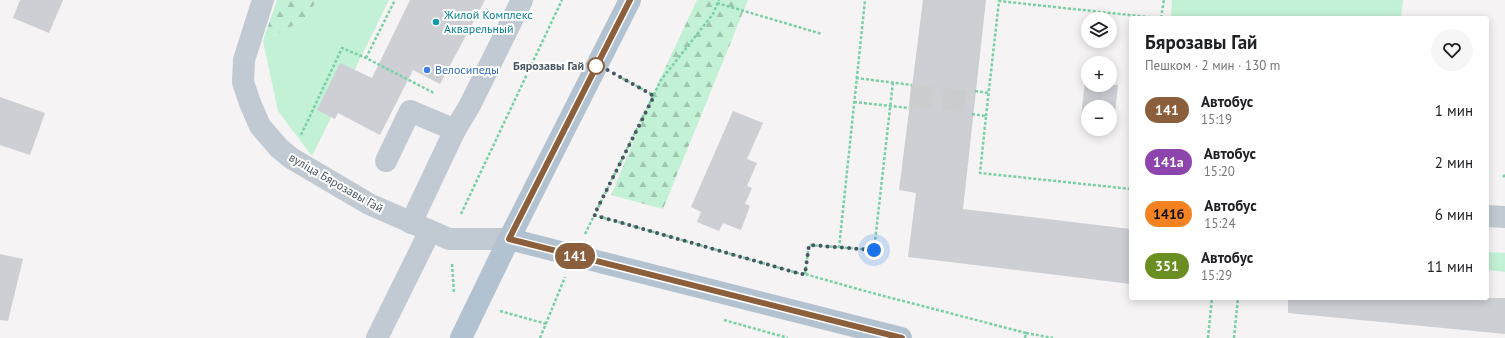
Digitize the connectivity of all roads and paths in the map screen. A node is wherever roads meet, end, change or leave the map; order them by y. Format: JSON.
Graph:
{"nodes":[{"id":1,"x":263,"y":0,"type":"edge"},
{"id":2,"x":395,"y":0,"type":"edge"},
{"id":3,"x":522,"y":0,"type":"edge"},
{"id":4,"x":562,"y":0,"type":"edge"},
{"id":5,"x":630,"y":0,"type":"edge"},
{"id":6,"x":865,"y":0,"type":"edge"},
{"id":7,"x":1164,"y":0,"type":"edge"},
{"id":8,"x":718,"y":2,"type":"edge"},
{"id":9,"x":1138,"y":16,"type":"edge"},
{"id":10,"x":1161,"y":16,"type":"edge"},
{"id":11,"x":822,"y":34,"type":"dead end"},
{"id":12,"x":366,"y":58,"type":"junction"},
{"id":13,"x":597,"y":64,"type":"junction"},
{"id":14,"x":856,"y":78,"type":"junction"},
{"id":15,"x":892,"y":82,"type":"junction"},
{"id":16,"x":912,"y":84,"type":"dead end"},
{"id":17,"x":975,"y":91,"type":"dead end"},
{"id":18,"x":989,"y":93,"type":"junction"},
{"id":19,"x":654,"y":96,"type":"junction"},
{"id":20,"x":854,"y":102,"type":"junction"},
{"id":21,"x":470,"y":105,"type":"junction"},
{"id":22,"x":890,"y":106,"type":"junction"},
{"id":23,"x":909,"y":108,"type":"dead end"},
{"id":24,"x":972,"y":114,"type":"dead end"},
{"id":25,"x":986,"y":116,"type":"junction"},
{"id":26,"x":455,"y":130,"type":"junction"},
{"id":27,"x":300,"y":137,"type":"dead end"},
{"id":28,"x":386,"y":161,"type":"dead end"},
{"id":29,"x":1129,"y":189,"type":"edge"},
{"id":30,"x":594,"y":215,"type":"junction"},
{"id":31,"x":1489,"y":216,"type":"edge"},
{"id":32,"x":1505,"y":217,"type":"edge"},
{"id":33,"x":420,"y":227,"type":"junction"},
{"id":34,"x":449,"y":239,"type":"junction"},
{"id":35,"x":509,"y":239,"type":"junction"},
{"id":36,"x":839,"y":248,"type":"junction"},
{"id":37,"x":575,"y":256,"type":"junction"},
{"id":38,"x":805,"y":274,"type":"junction"},
{"id":39,"x":1212,"y":300,"type":"edge"},
{"id":40,"x":1238,"y":300,"type":"edge"},
{"id":41,"x":1026,"y":333,"type":"junction"},
{"id":42,"x":377,"y":338,"type":"edge"},
{"id":43,"x":460,"y":338,"type":"edge"},
{"id":44,"x":540,"y":338,"type":"edge"},
{"id":45,"x":901,"y":338,"type":"edge"},
{"id":46,"x":1025,"y":338,"type":"edge"},
{"id":47,"x":1053,"y":338,"type":"edge"},
{"id":48,"x":1208,"y":338,"type":"edge"},
{"id":49,"x":1234,"y":338,"type":"edge"}],
"edges":[{"from":1,"to":33,"type":"street","name":"вуліца Бярозавы Гай"},
{"from":2,"to":12,"type":"path"},
{"from":3,"to":21,"type":"street"},
{"from":4,"to":34,"type":"path"},
{"from":5,"to":13,"type":"main road"},
{"from":6,"to":14,"type":"path"},
{"from":7,"to":10,"type":"path"},
{"from":8,"to":11,"type":"path"},
{"from":8,"to":19,"type":"path"},
{"from":9,"to":18,"type":"path"},
{"from":12,"to":21,"type":"path"},
{"from":12,"to":27,"type":"path"},
{"from":13,"to":19,"type":"path"},
{"from":13,"to":35,"type":"main road"},
{"from":14,"to":15,"type":"path"},
{"from":14,"to":20,"type":"path"},
{"from":15,"to":16,"type":"path"},
{"from":15,"to":22,"type":"path"},
{"from":17,"to":18,"type":"path"},
{"from":18,"to":25,"type":"path"},
{"from":19,"to":30,"type":"path"},
{"from":20,"to":22,"type":"path"},
{"from":20,"to":36,"type":"path"},
{"from":21,"to":26,"type":"street"},
{"from":22,"to":23,"type":"path"},
{"from":22,"to":36,"type":"path"},
{"from":24,"to":25,"type":"path"},
{"from":25,"to":29,"type":"path"},
{"from":26,"to":28,"type":"street"},
{"from":26,"to":33,"type":"street"},
{"from":30,"to":37,"type":"path"},
{"from":30,"to":38,"type":"path"},
{"from":31,"to":32,"type":"street"},
{"from":33,"to":34,"type":"street","name":"вуліца Бярозавы Гай"},
{"from":33,"to":42,"type":"street"},
{"from":34,"to":35,"type":"street","name":"вуліца Бярозавы Гай"},
{"from":35,"to":37,"type":"main road"},
{"from":35,"to":43,"type":"main road"},
{"from":36,"to":38,"type":"path"},
{"from":37,"to":44,"type":"path"},
{"from":37,"to":45,"type":"main road"},
{"from":38,"to":41,"type":"path"},
{"from":39,"to":48,"type":"path"},
{"from":40,"to":49,"type":"path"},
{"from":41,"to":46,"type":"path"},
{"from":41,"to":47,"type":"path"}]}
